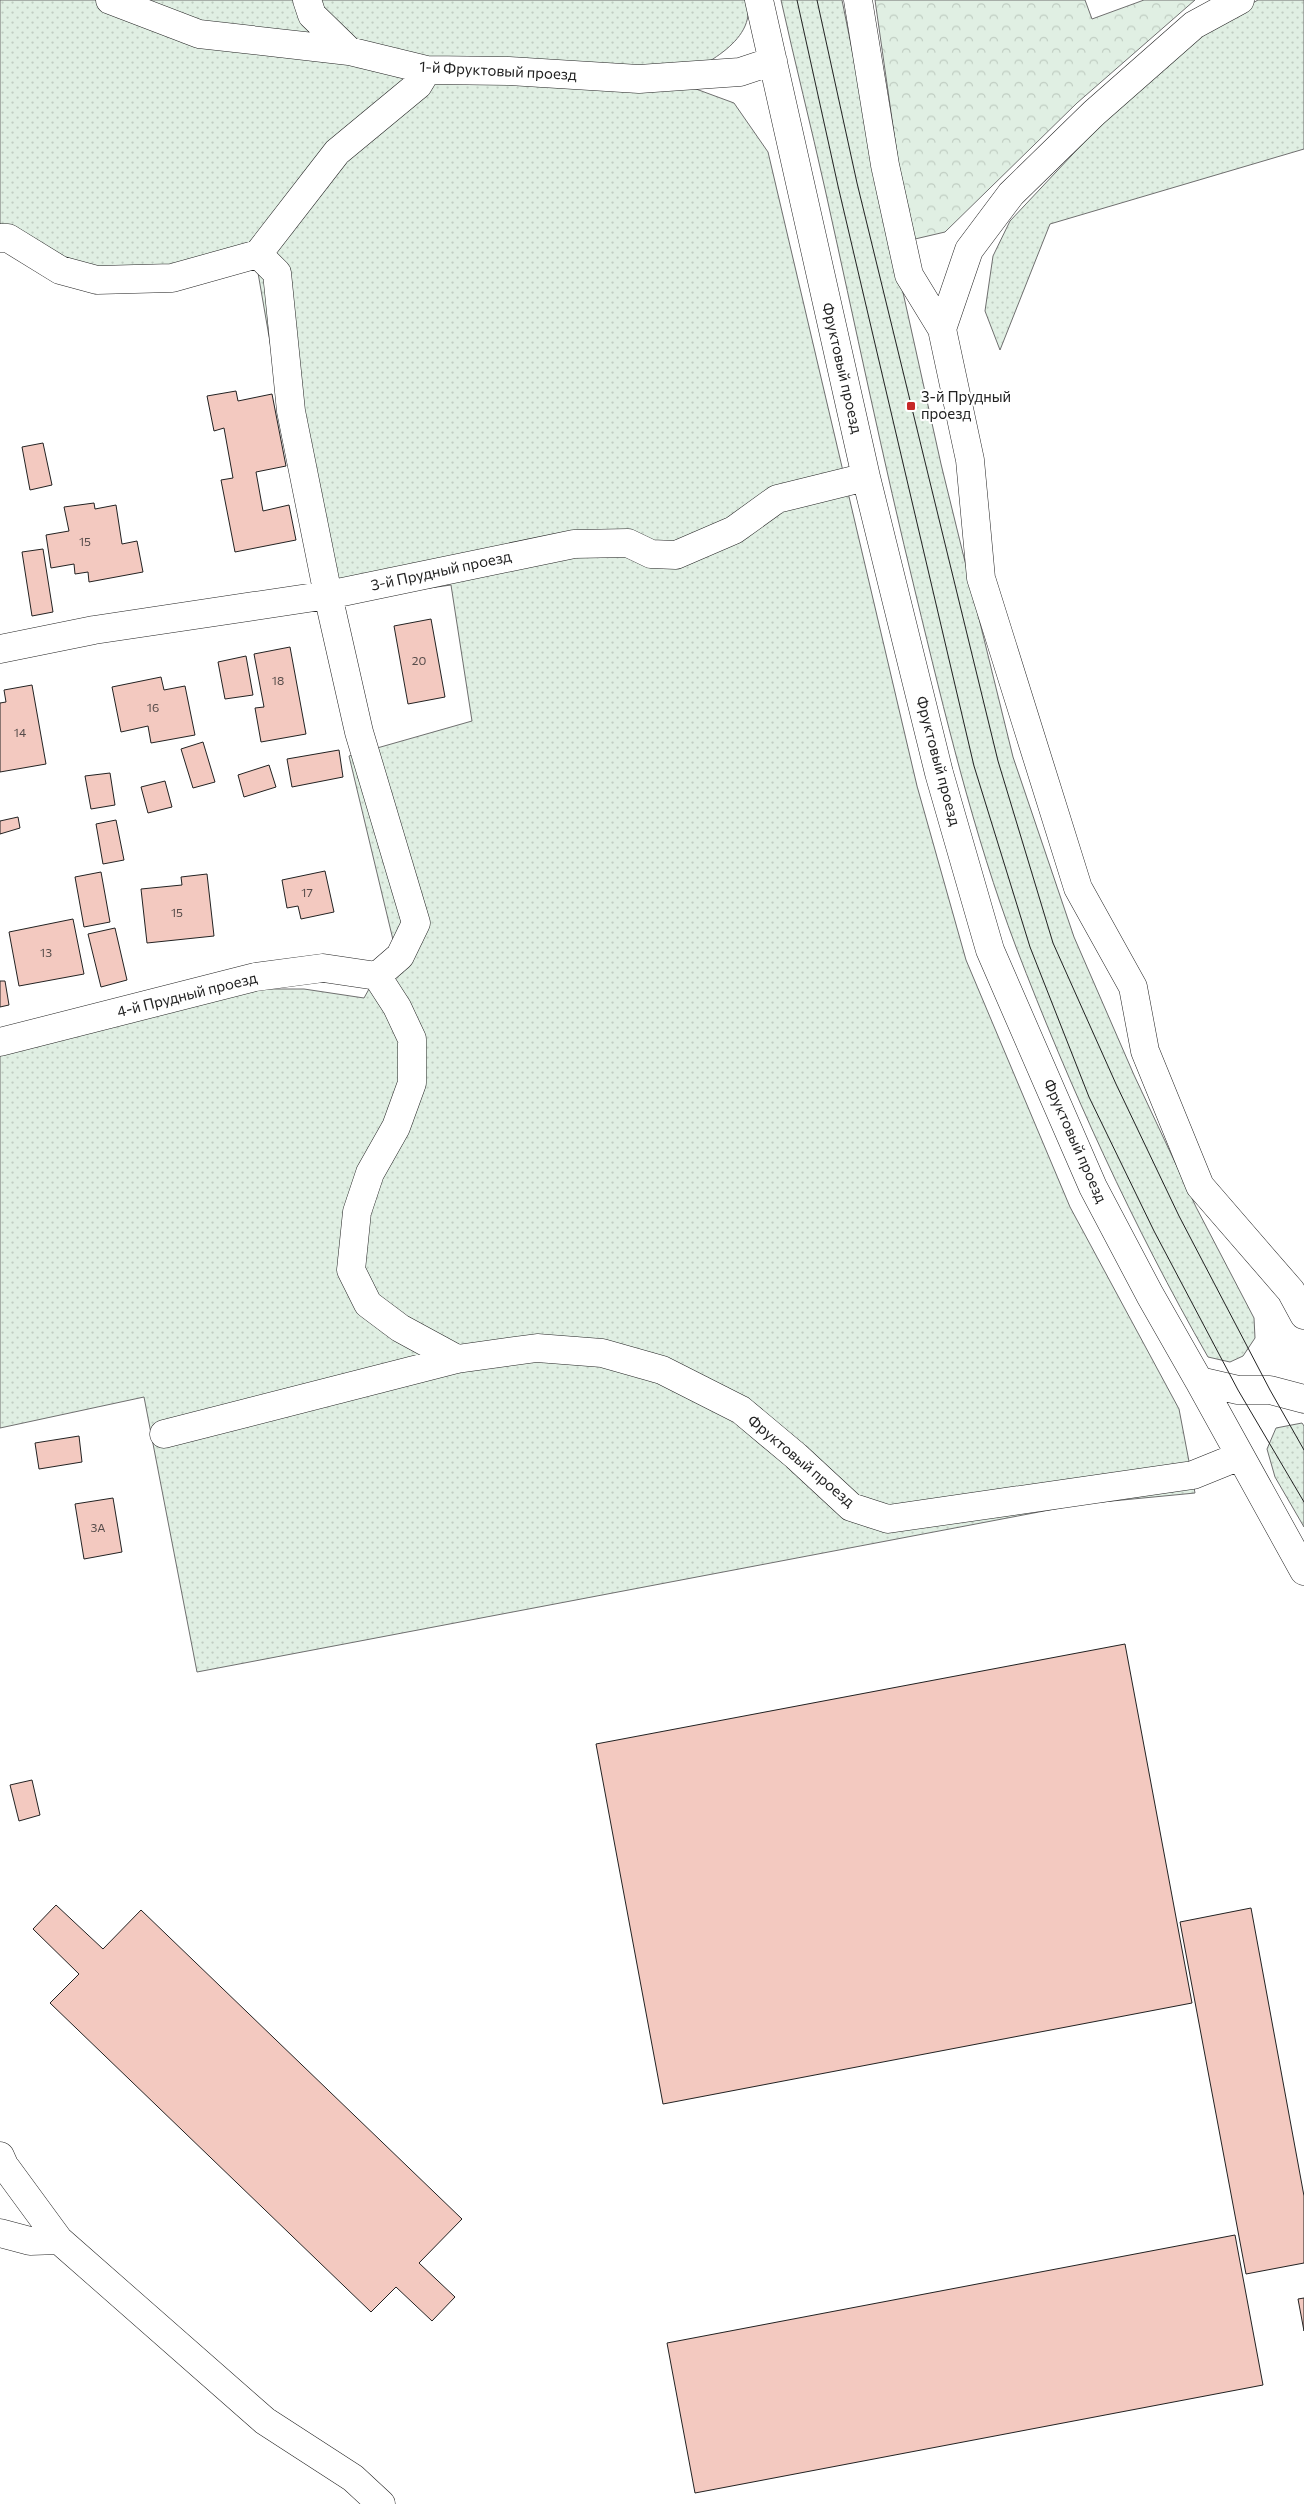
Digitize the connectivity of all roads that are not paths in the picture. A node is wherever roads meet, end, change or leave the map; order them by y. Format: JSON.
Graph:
{"nodes":[{"id":1,"x":110,"y":0,"type":"edge"},
{"id":2,"x":307,"y":0,"type":"edge"},
{"id":3,"x":759,"y":0,"type":"edge"},
{"id":4,"x":858,"y":0,"type":"edge"},
{"id":5,"x":1240,"y":0,"type":"edge"},
{"id":6,"x":349,"y":51,"type":"junction"},
{"id":7,"x":773,"y":61,"type":"junction"},
{"id":8,"x":427,"y":70,"type":"junction"},
{"id":9,"x":0,"y":238,"type":"edge"},
{"id":10,"x":258,"y":254,"type":"junction"},
{"id":11,"x":942,"y":329,"type":"junction"},
{"id":12,"x":866,"y":477,"type":"junction"},
{"id":13,"x":328,"y":594,"type":"junction"},
{"id":14,"x":0,"y":649,"type":"edge"},
{"id":15,"x":377,"y":976,"type":"junction"},
{"id":16,"x":0,"y":1042,"type":"edge"},
{"id":17,"x":1304,"y":1315,"type":"edge"},
{"id":18,"x":457,"y":1359,"type":"junction"},
{"id":19,"x":1199,"y":1381,"type":"junction"},
{"id":20,"x":1304,"y":1399,"type":"edge"},
{"id":21,"x":164,"y":1434,"type":"dead end"},
{"id":22,"x":1240,"y":1456,"type":"junction"},
{"id":23,"x":1304,"y":1571,"type":"edge"},
{"id":24,"x":0,"y":2156,"type":"edge"},
{"id":25,"x":0,"y":2233,"type":"edge"},
{"id":26,"x":59,"y":2240,"type":"junction"},
{"id":27,"x":381,"y":2504,"type":"edge"}],
"edges":[{"from":1,"to":6,"type":"street","name":"1-й Фруктовый проезд"},
{"from":2,"to":6,"type":"street"},
{"from":3,"to":7,"type":"street","name":"Фруктовый проезд"},
{"from":4,"to":11,"type":"street"},
{"from":5,"to":11,"type":"street"},
{"from":6,"to":8,"type":"street","name":"1-й Фруктовый проезд"},
{"from":7,"to":8,"type":"street","name":"1-й Фруктовый проезд"},
{"from":7,"to":12,"type":"street","name":"Фруктовый проезд"},
{"from":8,"to":10,"type":"street"},
{"from":9,"to":10,"type":"street"},
{"from":10,"to":13,"type":"street"},
{"from":11,"to":17,"type":"street"},
{"from":12,"to":13,"type":"street","name":"3-й Прудный проезд"},
{"from":12,"to":19,"type":"street","name":"Фруктовый проезд"},
{"from":13,"to":14,"type":"street","name":"3-й Прудный проезд"},
{"from":13,"to":15,"type":"street"},
{"from":15,"to":16,"type":"street","name":"4-й Прудный проезд"},
{"from":15,"to":18,"type":"street"},
{"from":18,"to":21,"type":"street","name":"Фруктовый проезд"},
{"from":18,"to":22,"type":"street","name":"Фруктовый проезд"},
{"from":19,"to":20,"type":"street"},
{"from":19,"to":22,"type":"street","name":"Фруктовый проезд"},
{"from":22,"to":23,"type":"street","name":"Фруктовый проезд"},
{"from":24,"to":26,"type":"street"},
{"from":25,"to":26,"type":"street"},
{"from":26,"to":27,"type":"street"}]}
